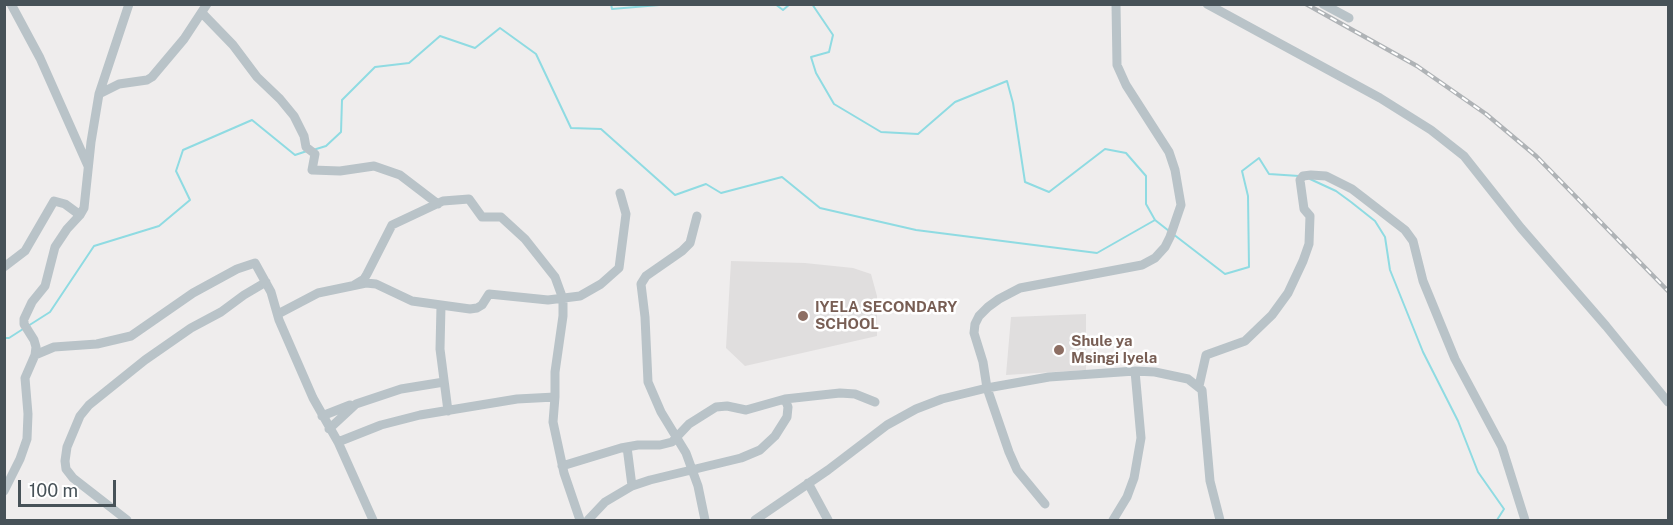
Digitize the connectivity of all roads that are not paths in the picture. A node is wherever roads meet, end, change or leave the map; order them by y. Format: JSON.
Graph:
{"nodes":[{"id":1,"x":11,"y":4,"type":"edge"},
{"id":2,"x":129,"y":4,"type":"edge"},
{"id":3,"x":1116,"y":4,"type":"edge"},
{"id":4,"x":1207,"y":4,"type":"edge"},
{"id":5,"x":1323,"y":4,"type":"edge"},
{"id":6,"x":204,"y":9,"type":"edge"},
{"id":7,"x":1349,"y":18,"type":"dead end"},
{"id":8,"x":99,"y":94,"type":"junction"},
{"id":9,"x":88,"y":166,"type":"junction"},
{"id":10,"x":620,"y":193,"type":"dead end"},
{"id":11,"x":438,"y":204,"type":"junction"},
{"id":12,"x":80,"y":215,"type":"junction"},
{"id":13,"x":697,"y":216,"type":"dead end"},
{"id":14,"x":4,"y":267,"type":"edge"},
{"id":15,"x":266,"y":282,"type":"junction"},
{"id":16,"x":354,"y":285,"type":"junction"},
{"id":17,"x":563,"y":299,"type":"junction"},
{"id":18,"x":441,"y":306,"type":"junction"},
{"id":19,"x":278,"y":314,"type":"junction"},
{"id":20,"x":35,"y":355,"type":"junction"},
{"id":21,"x":1135,"y":372,"type":"junction"},
{"id":22,"x":444,"y":382,"type":"junction"},
{"id":23,"x":1199,"y":386,"type":"junction"},
{"id":24,"x":987,"y":388,"type":"junction"},
{"id":25,"x":555,"y":397,"type":"junction"},
{"id":26,"x":785,"y":399,"type":"junction"},
{"id":27,"x":875,"y":402,"type":"dead end"},
{"id":28,"x":1668,"y":402,"type":"edge"},
{"id":29,"x":356,"y":404,"type":"junction"},
{"id":30,"x":447,"y":411,"type":"junction"},
{"id":31,"x":322,"y":416,"type":"junction"},
{"id":32,"x":329,"y":429,"type":"junction"},
{"id":33,"x":677,"y":437,"type":"junction"},
{"id":34,"x":338,"y":442,"type":"junction"},
{"id":35,"x":627,"y":447,"type":"junction"},
{"id":36,"x":562,"y":466,"type":"junction"},
{"id":37,"x":693,"y":469,"type":"junction"},
{"id":38,"x":808,"y":483,"type":"junction"},
{"id":39,"x":632,"y":486,"type":"junction"},
{"id":40,"x":4,"y":491,"type":"edge"},
{"id":41,"x":1045,"y":504,"type":"dead end"},
{"id":42,"x":127,"y":520,"type":"edge"},
{"id":43,"x":373,"y":520,"type":"edge"},
{"id":44,"x":580,"y":520,"type":"edge"},
{"id":45,"x":588,"y":520,"type":"edge"},
{"id":46,"x":705,"y":520,"type":"edge"},
{"id":47,"x":755,"y":520,"type":"edge"},
{"id":48,"x":828,"y":520,"type":"edge"},
{"id":49,"x":1113,"y":520,"type":"edge"},
{"id":50,"x":1220,"y":520,"type":"edge"},
{"id":51,"x":1525,"y":520,"type":"edge"}],
"edges":[{"from":1,"to":9,"type":"street"},
{"from":2,"to":8,"type":"street"},
{"from":3,"to":24,"type":"street"},
{"from":4,"to":28,"type":"street"},
{"from":5,"to":7,"type":"street"},
{"from":6,"to":8,"type":"street"},
{"from":6,"to":11,"type":"street"},
{"from":8,"to":9,"type":"street"},
{"from":9,"to":12,"type":"street"},
{"from":10,"to":17,"type":"street"},
{"from":11,"to":16,"type":"street"},
{"from":11,"to":17,"type":"street"},
{"from":12,"to":14,"type":"street"},
{"from":12,"to":20,"type":"street"},
{"from":13,"to":33,"type":"street"},
{"from":15,"to":19,"type":"street"},
{"from":15,"to":20,"type":"street"},
{"from":15,"to":42,"type":"street"},
{"from":16,"to":18,"type":"street"},
{"from":16,"to":19,"type":"street"},
{"from":17,"to":18,"type":"street"},
{"from":17,"to":25,"type":"street"},
{"from":18,"to":22,"type":"street"},
{"from":19,"to":31,"type":"street"},
{"from":20,"to":40,"type":"street"},
{"from":21,"to":23,"type":"street"},
{"from":21,"to":24,"type":"street"},
{"from":21,"to":49,"type":"street"},
{"from":22,"to":29,"type":"street"},
{"from":22,"to":30,"type":"street"},
{"from":23,"to":50,"type":"street"},
{"from":23,"to":51,"type":"street"},
{"from":24,"to":38,"type":"street"},
{"from":24,"to":41,"type":"street"},
{"from":25,"to":30,"type":"street"},
{"from":25,"to":36,"type":"street"},
{"from":26,"to":27,"type":"street"},
{"from":26,"to":33,"type":"street"},
{"from":26,"to":37,"type":"street"},
{"from":29,"to":31,"type":"street"},
{"from":29,"to":32,"type":"street"},
{"from":30,"to":34,"type":"street"},
{"from":31,"to":32,"type":"street"},
{"from":32,"to":34,"type":"street"},
{"from":33,"to":35,"type":"street"},
{"from":33,"to":37,"type":"street"},
{"from":34,"to":43,"type":"street"},
{"from":35,"to":36,"type":"street"},
{"from":35,"to":39,"type":"street"},
{"from":36,"to":44,"type":"street"},
{"from":37,"to":39,"type":"street"},
{"from":37,"to":46,"type":"street"},
{"from":38,"to":47,"type":"street"},
{"from":38,"to":48,"type":"street"},
{"from":39,"to":45,"type":"street"}]}
